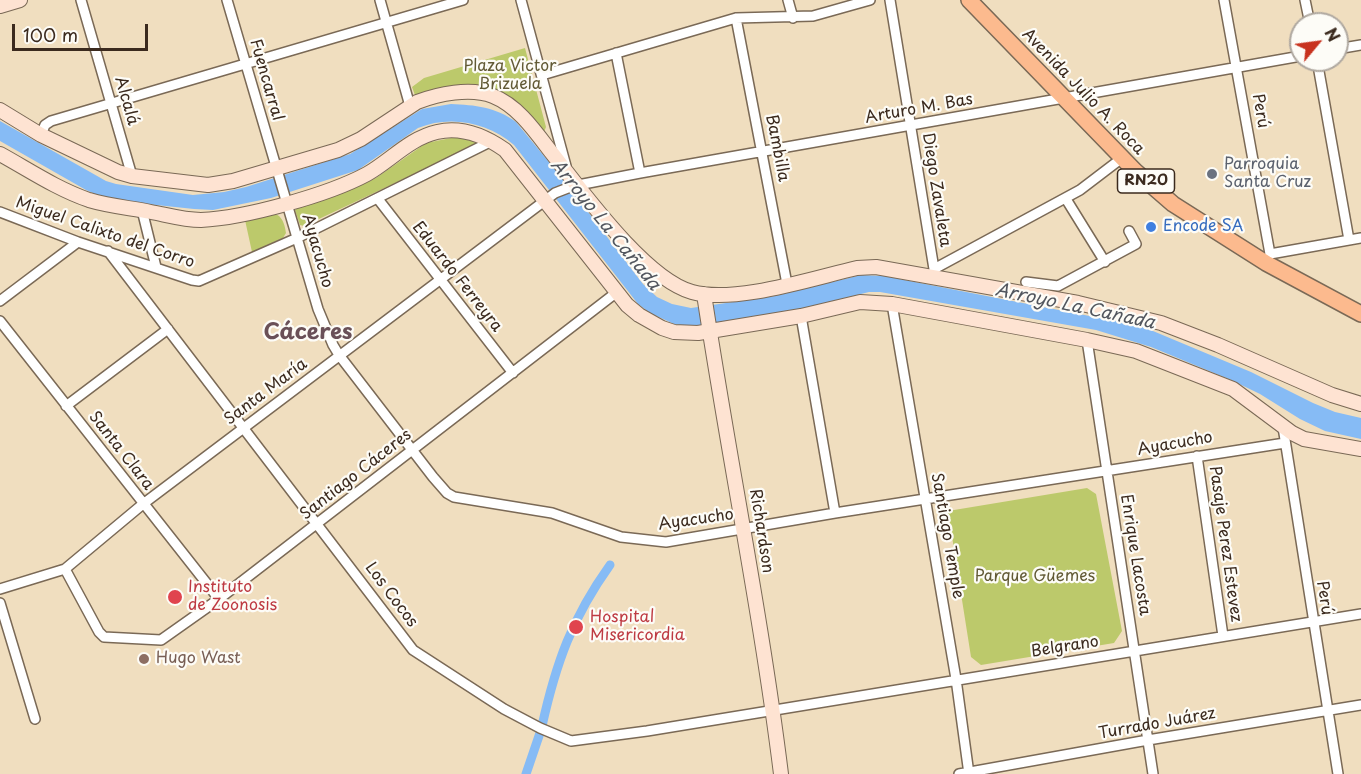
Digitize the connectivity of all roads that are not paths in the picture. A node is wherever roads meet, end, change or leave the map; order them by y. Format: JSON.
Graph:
{"nodes":[{"id":1,"x":20,"y":0,"type":"edge"},
{"id":2,"x":81,"y":0,"type":"edge"},
{"id":3,"x":227,"y":0,"type":"edge"},
{"id":4,"x":380,"y":0,"type":"edge"},
{"id":5,"x":463,"y":0,"type":"edge"},
{"id":6,"x":521,"y":0,"type":"edge"},
{"id":7,"x":788,"y":0,"type":"edge"},
{"id":8,"x":870,"y":0,"type":"edge"},
{"id":9,"x":890,"y":0,"type":"edge"},
{"id":10,"x":969,"y":0,"type":"edge"},
{"id":11,"x":1224,"y":0,"type":"edge"},
{"id":12,"x":0,"y":6,"type":"edge"},
{"id":13,"x":736,"y":18,"type":"junction"},
{"id":14,"x":793,"y":18,"type":"junction"},
{"id":15,"x":386,"y":22,"type":"junction"},
{"id":16,"x":616,"y":53,"type":"junction"},
{"id":17,"x":1289,"y":58,"type":"edge"},
{"id":18,"x":246,"y":63,"type":"junction"},
{"id":19,"x":1237,"y":66,"type":"junction"},
{"id":20,"x":1319,"y":72,"type":"edge"},
{"id":21,"x":542,"y":75,"type":"junction"},
{"id":22,"x":1064,"y":98,"type":"junction"},
{"id":23,"x":112,"y":104,"type":"junction"},
{"id":24,"x":410,"y":106,"type":"junction"},
{"id":25,"x":0,"y":110,"type":"edge"},
{"id":26,"x":910,"y":126,"type":"junction"},
{"id":27,"x":41,"y":135,"type":"junction"},
{"id":28,"x":492,"y":141,"type":"junction"},
{"id":29,"x":762,"y":152,"type":"junction"},
{"id":30,"x":0,"y":154,"type":"edge"},
{"id":31,"x":1122,"y":158,"type":"junction"},
{"id":32,"x":278,"y":172,"type":"junction"},
{"id":33,"x":567,"y":172,"type":"junction"},
{"id":34,"x":640,"y":173,"type":"junction"},
{"id":35,"x":132,"y":176,"type":"junction"},
{"id":36,"x":575,"y":185,"type":"junction"},
{"id":37,"x":550,"y":196,"type":"junction"},
{"id":38,"x":378,"y":199,"type":"junction"},
{"id":39,"x":1066,"y":199,"type":"junction"},
{"id":40,"x":286,"y":201,"type":"junction"},
{"id":41,"x":142,"y":210,"type":"junction"},
{"id":42,"x":0,"y":212,"type":"edge"},
{"id":43,"x":1129,"y":231,"type":"dead end"},
{"id":44,"x":297,"y":238,"type":"junction"},
{"id":45,"x":1361,"y":238,"type":"edge"},
{"id":46,"x":1349,"y":240,"type":"junction"},
{"id":47,"x":78,"y":242,"type":"junction"},
{"id":48,"x":108,"y":251,"type":"junction"},
{"id":49,"x":1268,"y":259,"type":"junction"},
{"id":50,"x":1105,"y":262,"type":"junction"},
{"id":51,"x":156,"y":267,"type":"junction"},
{"id":52,"x":933,"y":273,"type":"junction"},
{"id":53,"x":440,"y":279,"type":"junction"},
{"id":54,"x":1026,"y":282,"type":"dead end"},
{"id":55,"x":787,"y":284,"type":"junction"},
{"id":56,"x":617,"y":292,"type":"junction"},
{"id":57,"x":705,"y":299,"type":"junction"},
{"id":58,"x":0,"y":301,"type":"edge"},
{"id":59,"x":892,"y":304,"type":"junction"},
{"id":60,"x":1361,"y":314,"type":"edge"},
{"id":61,"x":801,"y":316,"type":"junction"},
{"id":62,"x":0,"y":321,"type":"edge"},
{"id":63,"x":710,"y":328,"type":"junction"},
{"id":64,"x":168,"y":329,"type":"junction"},
{"id":65,"x":1087,"y":340,"type":"junction"},
{"id":66,"x":339,"y":355,"type":"junction"},
{"id":67,"x":513,"y":373,"type":"junction"},
{"id":68,"x":1361,"y":404,"type":"edge"},
{"id":69,"x":66,"y":406,"type":"junction"},
{"id":70,"x":244,"y":427,"type":"junction"},
{"id":71,"x":1283,"y":427,"type":"junction"},
{"id":72,"x":1285,"y":443,"type":"junction"},
{"id":73,"x":1361,"y":448,"type":"edge"},
{"id":74,"x":413,"y":450,"type":"junction"},
{"id":75,"x":1197,"y":456,"type":"junction"},
{"id":76,"x":1107,"y":471,"type":"junction"},
{"id":77,"x":926,"y":500,"type":"junction"},
{"id":78,"x":143,"y":504,"type":"junction"},
{"id":79,"x":835,"y":513,"type":"junction"},
{"id":80,"x":318,"y":523,"type":"junction"},
{"id":81,"x":744,"y":528,"type":"junction"},
{"id":82,"x":65,"y":568,"type":"junction"},
{"id":83,"x":0,"y":589,"type":"edge"},
{"id":84,"x":219,"y":599,"type":"junction"},
{"id":85,"x":0,"y":603,"type":"edge"},
{"id":86,"x":1361,"y":614,"type":"edge"},
{"id":87,"x":1313,"y":623,"type":"junction"},
{"id":88,"x":1223,"y":636,"type":"junction"},
{"id":89,"x":1134,"y":651,"type":"junction"},
{"id":90,"x":956,"y":679,"type":"junction"},
{"id":91,"x":1361,"y":705,"type":"edge"},
{"id":92,"x":773,"y":710,"type":"junction"},
{"id":93,"x":1326,"y":711,"type":"junction"},
{"id":94,"x":35,"y":719,"type":"dead end"},
{"id":95,"x":1148,"y":740,"type":"junction"},
{"id":96,"x":969,"y":773,"type":"edge"},
{"id":97,"x":781,"y":774,"type":"edge"},
{"id":98,"x":959,"y":774,"type":"edge"},
{"id":99,"x":1153,"y":774,"type":"edge"},
{"id":100,"x":1338,"y":774,"type":"edge"}],
"edges":[{"from":1,"to":12,"type":"main road"},
{"from":2,"to":23,"type":"street","name":"Alcalá"},
{"from":3,"to":18,"type":"street","name":"Fuencarral"},
{"from":4,"to":15,"type":"street"},
{"from":5,"to":15,"type":"street"},
{"from":6,"to":21,"type":"street"},
{"from":7,"to":14,"type":"street"},
{"from":8,"to":14,"type":"street"},
{"from":9,"to":26,"type":"street","name":"Diego Zavaleta"},
{"from":10,"to":22,"type":"main road","name":"Avenida Julio A. Roca","number":"RN20"},
{"from":11,"to":19,"type":"street","name":"Perú"},
{"from":13,"to":14,"type":"street"},
{"from":13,"to":16,"type":"street"},
{"from":13,"to":29,"type":"street","name":"Bambilla"},
{"from":15,"to":18,"type":"street"},
{"from":15,"to":24,"type":"street"},
{"from":16,"to":21,"type":"street"},
{"from":16,"to":34,"type":"street"},
{"from":17,"to":19,"type":"street","name":"Arturo M. Bas"},
{"from":18,"to":23,"type":"street"},
{"from":18,"to":32,"type":"street","name":"Fuencarral"},
{"from":19,"to":22,"type":"street","name":"Arturo M. Bas"},
{"from":19,"to":49,"type":"street","name":"Perú"},
{"from":20,"to":46,"type":"street"},
{"from":21,"to":33,"type":"street"},
{"from":22,"to":26,"type":"street","name":"Arturo M. Bas"},
{"from":22,"to":31,"type":"main road","name":"Avenida Julio A. Roca","number":"RN20"},
{"from":23,"to":27,"type":"street"},
{"from":23,"to":35,"type":"street","name":"Alcalá"},
{"from":24,"to":32,"type":"main road"},
{"from":24,"to":33,"type":"main road"},
{"from":25,"to":27,"type":"main road"},
{"from":26,"to":29,"type":"street","name":"Arturo M. Bas"},
{"from":26,"to":52,"type":"street","name":"Diego Zavaleta"},
{"from":27,"to":35,"type":"main road"},
{"from":28,"to":37,"type":"main road"},
{"from":28,"to":38,"type":"street","name":"Miguel Calixto del Corro"},
{"from":28,"to":40,"type":"main road"},
{"from":29,"to":34,"type":"street","name":"Arturo M. Bas"},
{"from":29,"to":55,"type":"street","name":"Bambilla"},
{"from":30,"to":41,"type":"main road"},
{"from":31,"to":39,"type":"street"},
{"from":31,"to":49,"type":"main road","name":"Avenida Julio A. Roca","number":"RN20"},
{"from":32,"to":35,"type":"main road"},
{"from":32,"to":40,"type":"street","name":"Ayacucho"},
{"from":33,"to":36,"type":"main road"},
{"from":34,"to":36,"type":"street","name":"Arturo M. Bas"},
{"from":36,"to":37,"type":"street","name":"Arturo M. Bas"},
{"from":36,"to":57,"type":"main road"},
{"from":37,"to":53,"type":"street","name":"Santa María"},
{"from":37,"to":56,"type":"main road"},
{"from":38,"to":44,"type":"street","name":"Miguel Calixto del Corro"},
{"from":38,"to":53,"type":"street","name":"Eduardo Ferreyra"},
{"from":39,"to":50,"type":"street"},
{"from":39,"to":52,"type":"street"},
{"from":40,"to":41,"type":"main road"},
{"from":40,"to":44,"type":"street","name":"Ayacucho"},
{"from":41,"to":51,"type":"street"},
{"from":42,"to":47,"type":"street","name":"Miguel Calixto del Corro"},
{"from":43,"to":50,"type":"street"},
{"from":44,"to":51,"type":"street","name":"Miguel Calixto del Corro"},
{"from":44,"to":66,"type":"street","name":"Ayacucho"},
{"from":45,"to":46,"type":"street"},
{"from":46,"to":49,"type":"street"},
{"from":47,"to":48,"type":"street","name":"Miguel Calixto del Corro"},
{"from":47,"to":58,"type":"street"},
{"from":48,"to":51,"type":"street","name":"Miguel Calixto del Corro"},
{"from":48,"to":64,"type":"street","name":"Los Cocos"},
{"from":49,"to":60,"type":"main road","name":"Avenida Julio A. Roca","number":"RN20"},
{"from":50,"to":54,"type":"street"},
{"from":52,"to":55,"type":"main road"},
{"from":52,"to":68,"type":"main road"},
{"from":53,"to":66,"type":"street","name":"Santa María"},
{"from":53,"to":67,"type":"street","name":"Eduardo Ferreyra"},
{"from":55,"to":57,"type":"main road"},
{"from":56,"to":63,"type":"main road"},
{"from":56,"to":67,"type":"street","name":"Santiago Cáceres"},
{"from":57,"to":63,"type":"main road","name":"Richardson"},
{"from":59,"to":61,"type":"main road"},
{"from":59,"to":65,"type":"main road"},
{"from":59,"to":77,"type":"street","name":"Santiago Temple"},
{"from":61,"to":63,"type":"main road"},
{"from":61,"to":79,"type":"street"},
{"from":62,"to":69,"type":"street","name":"Santa Clara"},
{"from":63,"to":81,"type":"main road","name":"Richardson"},
{"from":64,"to":69,"type":"street"},
{"from":64,"to":70,"type":"street","name":"Los Cocos"},
{"from":65,"to":71,"type":"main road"},
{"from":65,"to":76,"type":"street","name":"Enrique Lacosta"},
{"from":66,"to":70,"type":"street","name":"Santa María"},
{"from":66,"to":74,"type":"street","name":"Ayacucho"},
{"from":67,"to":74,"type":"street","name":"Santiago Cáceres"},
{"from":69,"to":78,"type":"street","name":"Santa Clara"},
{"from":70,"to":78,"type":"street","name":"Santa María"},
{"from":70,"to":80,"type":"street","name":"Los Cocos"},
{"from":71,"to":72,"type":"street","name":"Perú"},
{"from":71,"to":73,"type":"main road"},
{"from":72,"to":75,"type":"street","name":"Ayacucho"},
{"from":72,"to":87,"type":"street","name":"Perú"},
{"from":74,"to":80,"type":"street","name":"Santiago Cáceres"},
{"from":74,"to":81,"type":"street","name":"Ayacucho"},
{"from":75,"to":76,"type":"street","name":"Ayacucho"},
{"from":75,"to":88,"type":"street","name":"Pasaje Perez Estevez"},
{"from":76,"to":77,"type":"street","name":"Ayacucho"},
{"from":76,"to":89,"type":"street","name":"Enrique Lacosta"},
{"from":77,"to":79,"type":"street","name":"Ayacucho"},
{"from":77,"to":90,"type":"street","name":"Santiago Temple"},
{"from":78,"to":82,"type":"street","name":"Santa María"},
{"from":78,"to":84,"type":"street","name":"Santa Clara"},
{"from":79,"to":81,"type":"street","name":"Ayacucho"},
{"from":80,"to":84,"type":"street","name":"Santiago Cáceres"},
{"from":80,"to":92,"type":"street","name":"Los Cocos"},
{"from":81,"to":92,"type":"main road","name":"Richardson"},
{"from":82,"to":83,"type":"street"},
{"from":82,"to":84,"type":"street","name":"Santiago Cáceres"},
{"from":85,"to":94,"type":"street"},
{"from":86,"to":87,"type":"street","name":"Belgrano"},
{"from":87,"to":88,"type":"street","name":"Belgrano"},
{"from":87,"to":93,"type":"street","name":"Perú"},
{"from":88,"to":89,"type":"street","name":"Belgrano"},
{"from":89,"to":90,"type":"street","name":"Belgrano"},
{"from":89,"to":95,"type":"street","name":"Enrique Lacosta"},
{"from":90,"to":92,"type":"street","name":"Belgrano"},
{"from":90,"to":96,"type":"street","name":"Santiago Temple"},
{"from":91,"to":93,"type":"street","name":"Turrado Juárez"},
{"from":92,"to":97,"type":"main road","name":"Richardson"},
{"from":93,"to":95,"type":"street","name":"Turrado Juárez"},
{"from":93,"to":100,"type":"street","name":"Perú"},
{"from":95,"to":96,"type":"street","name":"Turrado Juárez"},
{"from":95,"to":99,"type":"street","name":"Enrique Lacosta"},
{"from":96,"to":98,"type":"street","name":"Turrado Juárez"}]}
